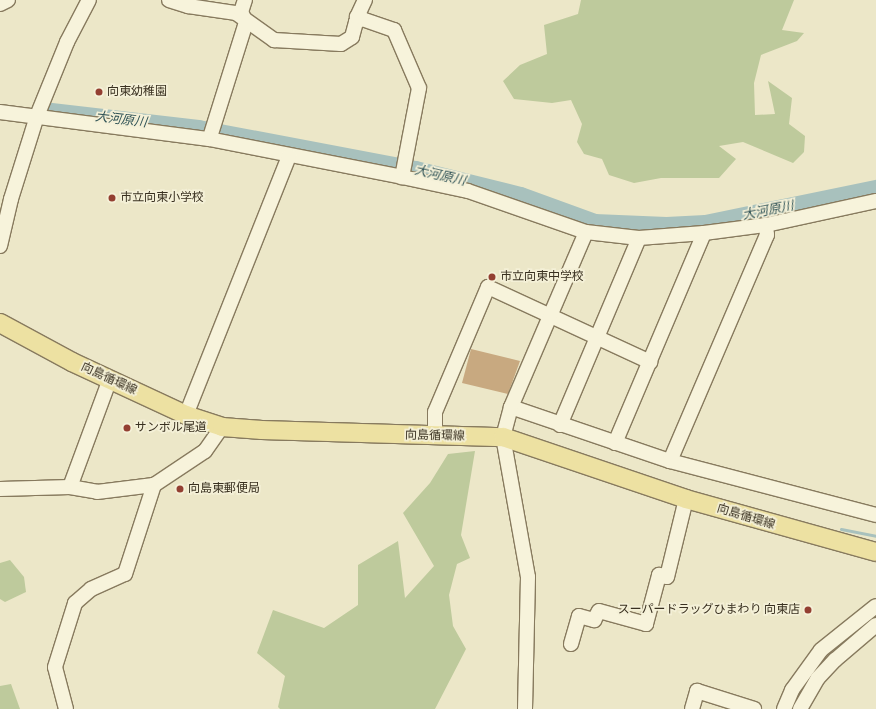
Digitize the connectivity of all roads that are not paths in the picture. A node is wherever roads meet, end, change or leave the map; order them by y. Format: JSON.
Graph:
{"nodes":[{"id":1,"x":8,"y":0,"type":"edge"},
{"id":2,"x":89,"y":0,"type":"edge"},
{"id":3,"x":169,"y":0,"type":"edge"},
{"id":4,"x":245,"y":0,"type":"edge"},
{"id":5,"x":365,"y":0,"type":"edge"},
{"id":6,"x":0,"y":4,"type":"edge"},
{"id":7,"x":359,"y":20,"type":"junction"},
{"id":8,"x":246,"y":22,"type":"junction"},
{"id":9,"x":0,"y":112,"type":"edge"},
{"id":10,"x":37,"y":116,"type":"junction"},
{"id":11,"x":211,"y":130,"type":"dead end"},
{"id":12,"x":289,"y":156,"type":"junction"},
{"id":13,"x":402,"y":177,"type":"junction"},
{"id":14,"x":876,"y":201,"type":"edge"},
{"id":15,"x":766,"y":225,"type":"junction"},
{"id":16,"x":586,"y":232,"type":"junction"},
{"id":17,"x":704,"y":233,"type":"junction"},
{"id":18,"x":639,"y":238,"type":"junction"},
{"id":19,"x":0,"y":246,"type":"edge"},
{"id":20,"x":550,"y":318,"type":"junction"},
{"id":21,"x":0,"y":323,"type":"edge"},
{"id":22,"x":597,"y":337,"type":"junction"},
{"id":23,"x":650,"y":362,"type":"junction"},
{"id":24,"x":110,"y":379,"type":"junction"},
{"id":25,"x":511,"y":407,"type":"junction"},
{"id":26,"x":186,"y":414,"type":"junction"},
{"id":27,"x":560,"y":425,"type":"junction"},
{"id":28,"x":222,"y":427,"type":"junction"},
{"id":29,"x":435,"y":436,"type":"junction"},
{"id":30,"x":503,"y":437,"type":"junction"},
{"id":31,"x":615,"y":443,"type":"junction"},
{"id":32,"x":670,"y":461,"type":"junction"},
{"id":33,"x":154,"y":485,"type":"junction"},
{"id":34,"x":70,"y":487,"type":"junction"},
{"id":35,"x":0,"y":489,"type":"edge"},
{"id":36,"x":686,"y":499,"type":"junction"},
{"id":37,"x":876,"y":515,"type":"edge"},
{"id":38,"x":876,"y":552,"type":"edge"},
{"id":39,"x":876,"y":606,"type":"edge"},
{"id":40,"x":876,"y":625,"type":"edge"},
{"id":41,"x":571,"y":644,"type":"dead end"},
{"id":42,"x":66,"y":709,"type":"edge"},
{"id":43,"x":525,"y":709,"type":"edge"},
{"id":44,"x":692,"y":709,"type":"edge"},
{"id":45,"x":754,"y":709,"type":"edge"},
{"id":46,"x":784,"y":709,"type":"edge"},
{"id":47,"x":800,"y":709,"type":"edge"}],
"edges":[{"from":1,"to":6,"type":"street"},
{"from":2,"to":10,"type":"street"},
{"from":3,"to":8,"type":"street"},
{"from":4,"to":8,"type":"street"},
{"from":5,"to":7,"type":"street"},
{"from":7,"to":8,"type":"street"},
{"from":7,"to":13,"type":"street"},
{"from":8,"to":11,"type":"street"},
{"from":9,"to":10,"type":"street"},
{"from":10,"to":12,"type":"street"},
{"from":10,"to":19,"type":"street"},
{"from":12,"to":13,"type":"street"},
{"from":12,"to":26,"type":"street"},
{"from":13,"to":16,"type":"street"},
{"from":14,"to":15,"type":"street"},
{"from":15,"to":17,"type":"street"},
{"from":15,"to":32,"type":"street"},
{"from":16,"to":18,"type":"street"},
{"from":16,"to":20,"type":"street"},
{"from":17,"to":18,"type":"street"},
{"from":17,"to":23,"type":"street"},
{"from":18,"to":22,"type":"street"},
{"from":20,"to":22,"type":"street"},
{"from":20,"to":25,"type":"street"},
{"from":20,"to":29,"type":"street"},
{"from":21,"to":24,"type":"main road","name":"向島循環線"},
{"from":22,"to":23,"type":"street"},
{"from":22,"to":27,"type":"street"},
{"from":23,"to":31,"type":"street"},
{"from":24,"to":26,"type":"main road","name":"向島循環線"},
{"from":24,"to":34,"type":"street"},
{"from":25,"to":27,"type":"street"},
{"from":25,"to":30,"type":"street"},
{"from":26,"to":28,"type":"main road","name":"向島循環線"},
{"from":27,"to":31,"type":"street"},
{"from":28,"to":29,"type":"main road","name":"向島循環線"},
{"from":28,"to":33,"type":"street"},
{"from":29,"to":30,"type":"main road","name":"向島循環線"},
{"from":30,"to":36,"type":"main road","name":"向島循環線"},
{"from":30,"to":43,"type":"street"},
{"from":31,"to":32,"type":"street"},
{"from":32,"to":37,"type":"street"},
{"from":33,"to":34,"type":"street"},
{"from":33,"to":42,"type":"street"},
{"from":34,"to":35,"type":"street"},
{"from":36,"to":38,"type":"main road","name":"向島循環線"},
{"from":36,"to":41,"type":"street"},
{"from":39,"to":46,"type":"street"},
{"from":40,"to":47,"type":"street"},
{"from":44,"to":45,"type":"street"}]}
